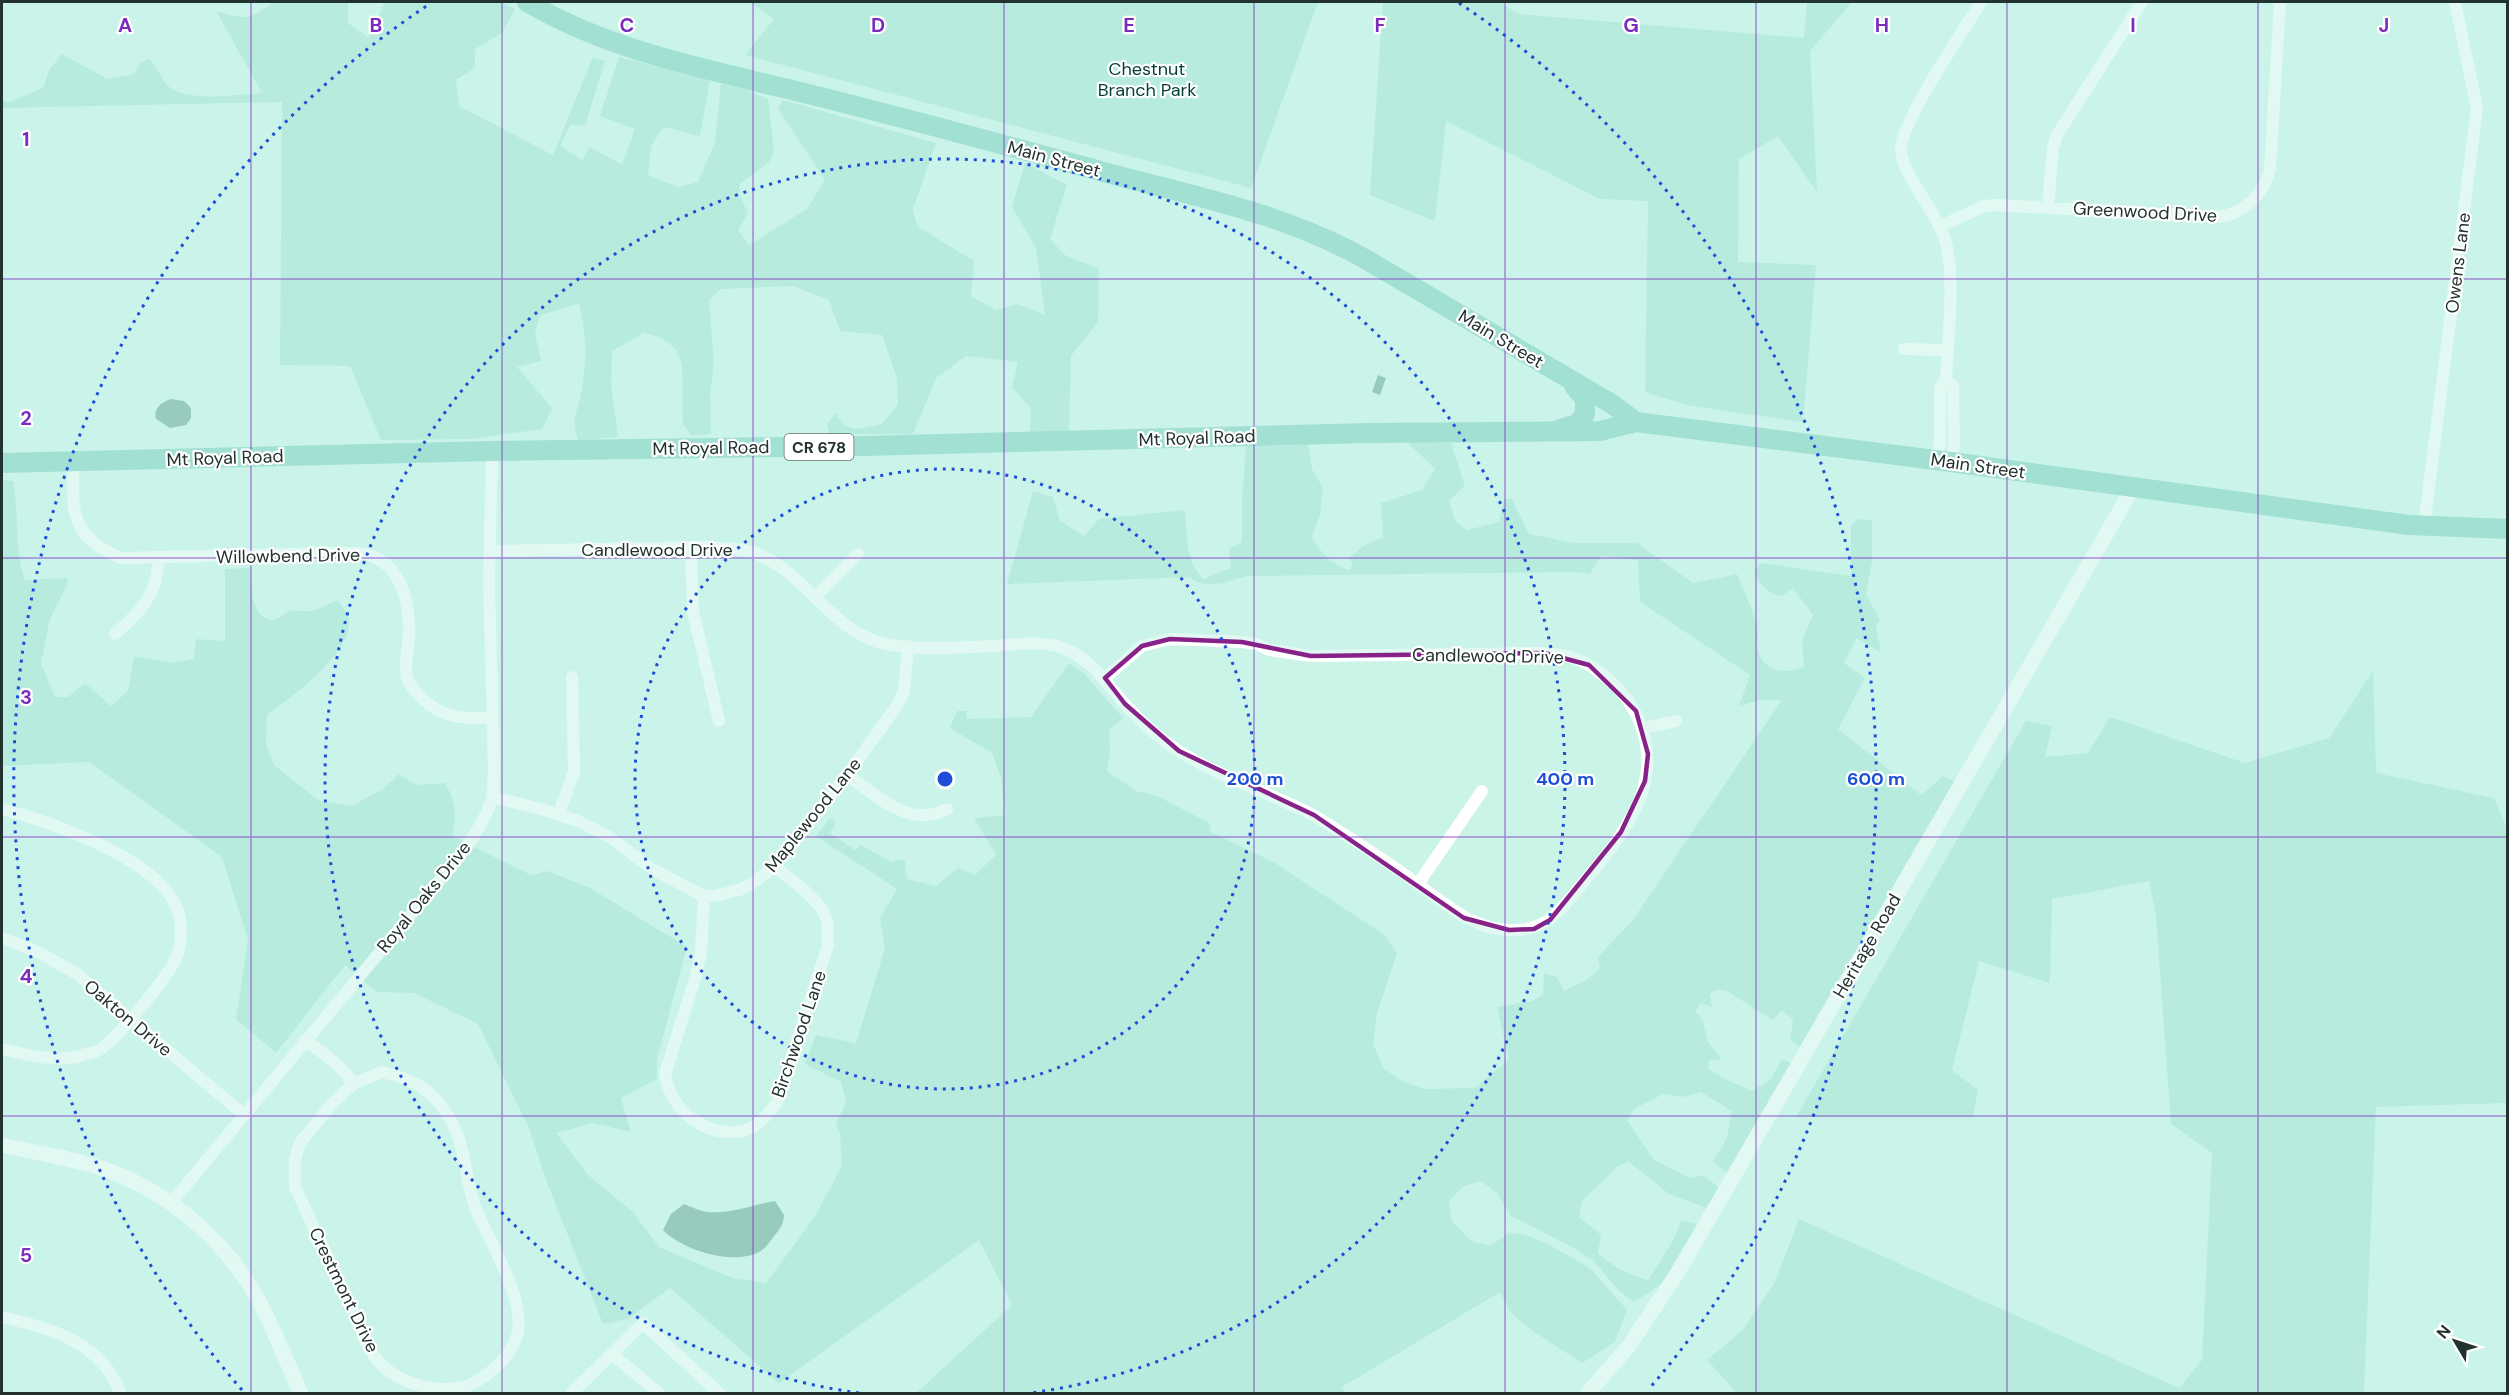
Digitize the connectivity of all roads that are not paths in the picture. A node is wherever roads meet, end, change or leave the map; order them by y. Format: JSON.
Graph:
{"nodes":[{"id":1,"x":527,"y":2,"type":"edge"},
{"id":2,"x":1981,"y":2,"type":"edge"},
{"id":3,"x":2142,"y":2,"type":"edge"},
{"id":4,"x":2280,"y":2,"type":"edge"},
{"id":5,"x":2455,"y":2,"type":"edge"},
{"id":6,"x":2048,"y":207,"type":"junction"},
{"id":7,"x":1941,"y":226,"type":"junction"},
{"id":8,"x":1904,"y":349,"type":"dead end"},
{"id":9,"x":1947,"y":350,"type":"junction"},
{"id":10,"x":1555,"y":371,"type":"junction"},
{"id":11,"x":1636,"y":422,"type":"junction"},
{"id":12,"x":1553,"y":431,"type":"junction"},
{"id":13,"x":492,"y":451,"type":"junction"},
{"id":14,"x":1944,"y":461,"type":"junction"},
{"id":15,"x":2,"y":463,"type":"edge"},
{"id":16,"x":75,"y":463,"type":"junction"},
{"id":17,"x":2133,"y":488,"type":"junction"},
{"id":18,"x":2424,"y":526,"type":"junction"},
{"id":19,"x":2508,"y":529,"type":"edge"},
{"id":20,"x":691,"y":549,"type":"junction"},
{"id":21,"x":491,"y":551,"type":"junction"},
{"id":22,"x":858,"y":554,"type":"dead end"},
{"id":23,"x":158,"y":559,"type":"junction"},
{"id":24,"x":815,"y":597,"type":"junction"},
{"id":25,"x":115,"y":634,"type":"dead end"},
{"id":26,"x":908,"y":646,"type":"junction"},
{"id":27,"x":572,"y":677,"type":"dead end"},
{"id":28,"x":1105,"y":678,"type":"junction"},
{"id":29,"x":492,"y":717,"type":"junction"},
{"id":30,"x":719,"y":721,"type":"dead end"},
{"id":31,"x":1676,"y":721,"type":"dead end"},
{"id":32,"x":1643,"y":728,"type":"junction"},
{"id":33,"x":847,"y":775,"type":"junction"},
{"id":34,"x":1482,"y":791,"type":"dead end"},
{"id":35,"x":492,"y":797,"type":"junction"},
{"id":36,"x":2,"y":809,"type":"edge"},
{"id":37,"x":948,"y":809,"type":"dead end"},
{"id":38,"x":559,"y":814,"type":"junction"},
{"id":39,"x":774,"y":867,"type":"junction"},
{"id":40,"x":1418,"y":884,"type":"junction"},
{"id":41,"x":704,"y":896,"type":"junction"},
{"id":42,"x":2,"y":938,"type":"edge"},
{"id":43,"x":129,"y":1020,"type":"junction"},
{"id":44,"x":305,"y":1040,"type":"junction"},
{"id":45,"x":2,"y":1049,"type":"edge"},
{"id":46,"x":352,"y":1084,"type":"junction"},
{"id":47,"x":244,"y":1114,"type":"junction"},
{"id":48,"x":2,"y":1145,"type":"edge"},
{"id":49,"x":171,"y":1203,"type":"junction"},
{"id":50,"x":2,"y":1317,"type":"edge"},
{"id":51,"x":612,"y":1354,"type":"junction"},
{"id":52,"x":122,"y":1394,"type":"edge"},
{"id":53,"x":301,"y":1394,"type":"edge"},
{"id":54,"x":571,"y":1394,"type":"edge"},
{"id":55,"x":660,"y":1394,"type":"edge"},
{"id":56,"x":720,"y":1394,"type":"edge"},
{"id":57,"x":1587,"y":1394,"type":"edge"}],
"edges":[{"from":1,"to":10,"type":"main road","name":"Main Street"},
{"from":2,"to":7,"type":"street"},
{"from":3,"to":6,"type":"street"},
{"from":4,"to":6,"type":"street","name":"Greenwood Drive"},
{"from":5,"to":18,"type":"street","name":"Owens Lane"},
{"from":6,"to":7,"type":"street","name":"Greenwood Drive"},
{"from":7,"to":9,"type":"street"},
{"from":8,"to":9,"type":"street"},
{"from":9,"to":14,"type":"street"},
{"from":10,"to":11,"type":"main road","name":"Main Street"},
{"from":10,"to":12,"type":"main road"},
{"from":11,"to":12,"type":"main road","name":"Mt Royal Road","number":"CR 678"},
{"from":11,"to":14,"type":"main road","name":"Main Street"},
{"from":12,"to":13,"type":"main road","name":"Mt Royal Road","number":"CR 678"},
{"from":13,"to":16,"type":"main road","name":"Mt Royal Road","number":"CR 678"},
{"from":13,"to":21,"type":"street","name":"Royal Oaks Drive"},
{"from":14,"to":17,"type":"main road","name":"Main Street"},
{"from":15,"to":16,"type":"main road","name":"Mt Royal Road","number":"CR 678"},
{"from":16,"to":23,"type":"street","name":"Willowbend Drive"},
{"from":17,"to":18,"type":"main road","name":"Main Street"},
{"from":17,"to":57,"type":"street","name":"Heritage Road"},
{"from":18,"to":19,"type":"main road","name":"Main Street"},
{"from":20,"to":21,"type":"street","name":"Candlewood Drive"},
{"from":20,"to":24,"type":"street","name":"Candlewood Drive"},
{"from":20,"to":30,"type":"street"},
{"from":21,"to":29,"type":"street","name":"Royal Oaks Drive"},
{"from":22,"to":24,"type":"street"},
{"from":23,"to":25,"type":"street"},
{"from":23,"to":29,"type":"street","name":"Willowbend Drive"},
{"from":24,"to":26,"type":"street","name":"Candlewood Drive"},
{"from":26,"to":28,"type":"street","name":"Candlewood Drive"},
{"from":26,"to":33,"type":"street","name":"Maplewood Lane"},
{"from":27,"to":38,"type":"street"},
{"from":28,"to":32,"type":"street","name":"Candlewood Drive"},
{"from":28,"to":40,"type":"street","name":"Candlewood Drive"},
{"from":29,"to":35,"type":"street","name":"Royal Oaks Drive"},
{"from":31,"to":32,"type":"street"},
{"from":32,"to":40,"type":"street","name":"Candlewood Drive"},
{"from":33,"to":37,"type":"street"},
{"from":33,"to":39,"type":"street","name":"Maplewood Lane"},
{"from":34,"to":40,"type":"street"},
{"from":35,"to":38,"type":"street"},
{"from":35,"to":44,"type":"street","name":"Royal Oaks Drive"},
{"from":36,"to":43,"type":"street"},
{"from":38,"to":41,"type":"street"},
{"from":39,"to":41,"type":"street","name":"Maplewood Lane"},
{"from":39,"to":41,"type":"street","name":"Birchwood Lane"},
{"from":42,"to":43,"type":"street","name":"Oakton Drive"},
{"from":43,"to":45,"type":"street"},
{"from":43,"to":47,"type":"street","name":"Oakton Drive"},
{"from":44,"to":46,"type":"street"},
{"from":44,"to":47,"type":"street","name":"Royal Oaks Drive"},
{"from":46,"to":46,"type":"street","name":"Crestmont Drive"},
{"from":47,"to":49,"type":"street","name":"Royal Oaks Drive"},
{"from":48,"to":49,"type":"street"},
{"from":49,"to":53,"type":"street"},
{"from":50,"to":52,"type":"street"},
{"from":51,"to":54,"type":"street"},
{"from":51,"to":55,"type":"street"},
{"from":51,"to":56,"type":"street"}]}
